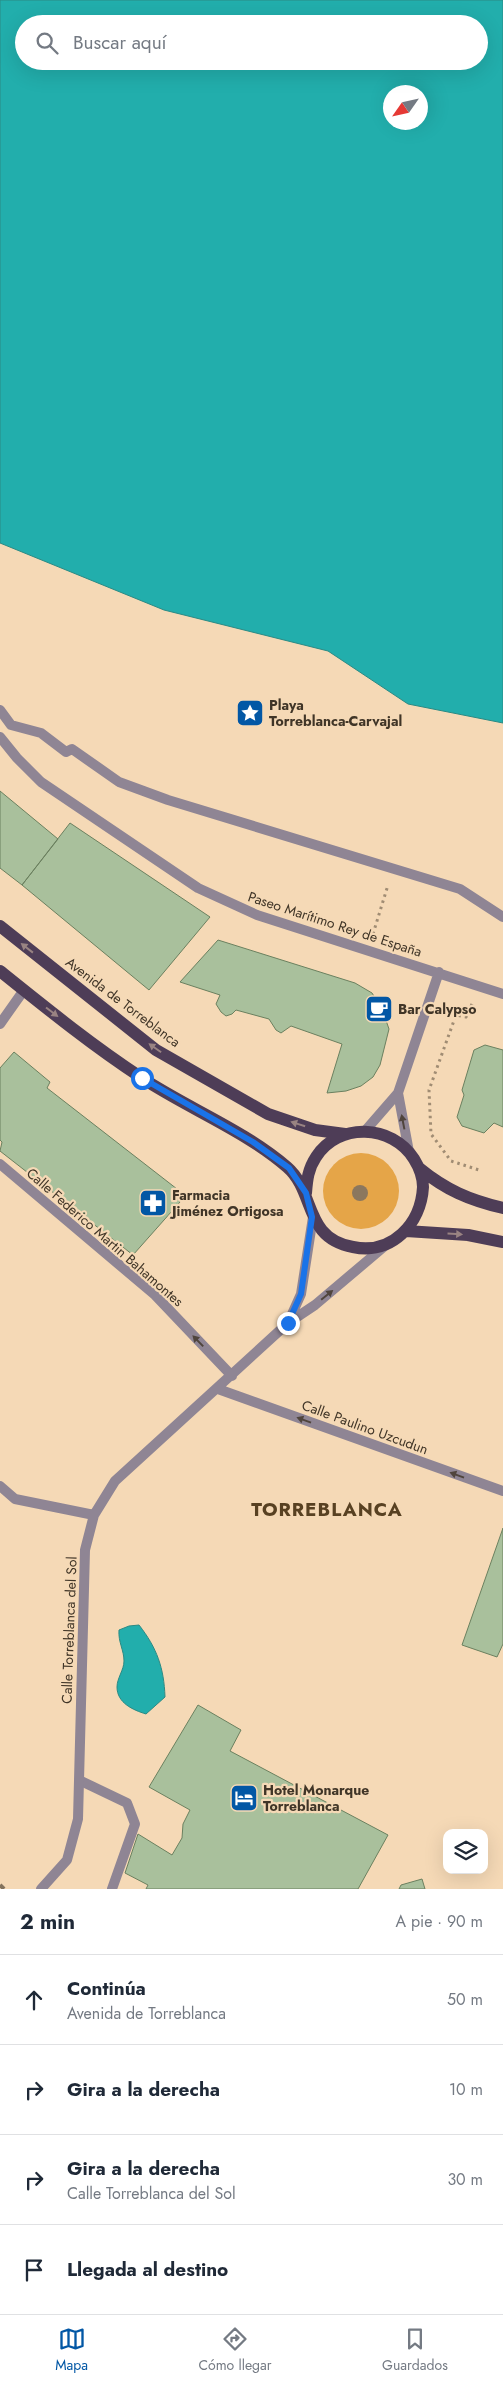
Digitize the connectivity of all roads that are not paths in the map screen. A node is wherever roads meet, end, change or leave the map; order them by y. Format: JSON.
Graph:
{"nodes":[{"id":1,"x":0,"y":710,"type":"edge"},
{"id":2,"x":0,"y":737,"type":"edge"},
{"id":3,"x":503,"y":916,"type":"edge"},
{"id":4,"x":0,"y":926,"type":"edge"},
{"id":5,"x":0,"y":971,"type":"edge"},
{"id":6,"x":439,"y":972,"type":"junction"},
{"id":7,"x":24,"y":990,"type":"junction"},
{"id":8,"x":503,"y":994,"type":"edge"},
{"id":9,"x":0,"y":1024,"type":"edge"},
{"id":10,"x":398,"y":1093,"type":"junction"},
{"id":11,"x":365,"y":1131,"type":"junction"},
{"id":12,"x":345,"y":1134,"type":"junction"},
{"id":13,"x":409,"y":1152,"type":"junction"},
{"id":14,"x":0,"y":1164,"type":"edge"},
{"id":15,"x":419,"y":1168,"type":"junction"},
{"id":16,"x":306,"y":1193,"type":"junction"},
{"id":17,"x":503,"y":1208,"type":"edge"},
{"id":18,"x":312,"y":1217,"type":"junction"},
{"id":19,"x":406,"y":1231,"type":"junction"},
{"id":20,"x":503,"y":1242,"type":"edge"},
{"id":21,"x":387,"y":1244,"type":"junction"},
{"id":22,"x":288,"y":1323,"type":"junction"},
{"id":23,"x":232,"y":1376,"type":"junction"},
{"id":24,"x":218,"y":1389,"type":"junction"},
{"id":25,"x":0,"y":1486,"type":"edge"},
{"id":26,"x":503,"y":1492,"type":"edge"},
{"id":27,"x":94,"y":1515,"type":"junction"},
{"id":28,"x":80,"y":1782,"type":"junction"},
{"id":29,"x":43,"y":1887,"type":"edge"},
{"id":30,"x":112,"y":1889,"type":"edge"}],
"edges":[{"from":1,"to":3,"type":"street"},
{"from":2,"to":6,"type":"street","name":"Paseo Marítimo Rey de España"},
{"from":12,"to":4,"type":"main road","name":"Avenida de Torreblanca","one_way":true},
{"from":5,"to":7,"type":"main road"},
{"from":6,"to":8,"type":"street","name":"Paseo Marítimo Rey de España"},
{"from":6,"to":10,"type":"street"},
{"from":7,"to":9,"type":"street"},
{"from":7,"to":16,"type":"main road","one_way":true},
{"from":10,"to":11,"type":"street"},
{"from":13,"to":10,"type":"street","one_way":true},
{"from":11,"to":12,"type":"main road"},
{"from":11,"to":13,"type":"main road"},
{"from":12,"to":16,"type":"main road"},
{"from":13,"to":15,"type":"main road"},
{"from":23,"to":14,"type":"street","name":"Calle Federico Martin Bahamontes","one_way":true},
{"from":15,"to":17,"type":"main road"},
{"from":15,"to":19,"type":"main road"},
{"from":16,"to":18,"type":"main road"},
{"from":18,"to":21,"type":"main road"},
{"from":18,"to":22,"type":"street","name":"Calle Torreblanca del Sol"},
{"from":19,"to":20,"type":"main road","one_way":true},
{"from":19,"to":21,"type":"main road"},
{"from":22,"to":21,"type":"street","name":"Calle Torreblanca del Sol","one_way":true},
{"from":22,"to":23,"type":"street","name":"Calle Torreblanca del Sol"},
{"from":23,"to":24,"type":"street","name":"Calle Torreblanca del Sol"},
{"from":26,"to":24,"type":"street","name":"Calle Paulino Uzcudun","one_way":true},
{"from":24,"to":27,"type":"street","name":"Calle Torreblanca del Sol"},
{"from":25,"to":27,"type":"street"},
{"from":27,"to":28,"type":"street","name":"Calle Torreblanca del Sol"},
{"from":28,"to":29,"type":"street","name":"Calle Torreblanca del Sol"},
{"from":28,"to":30,"type":"street"}]}
